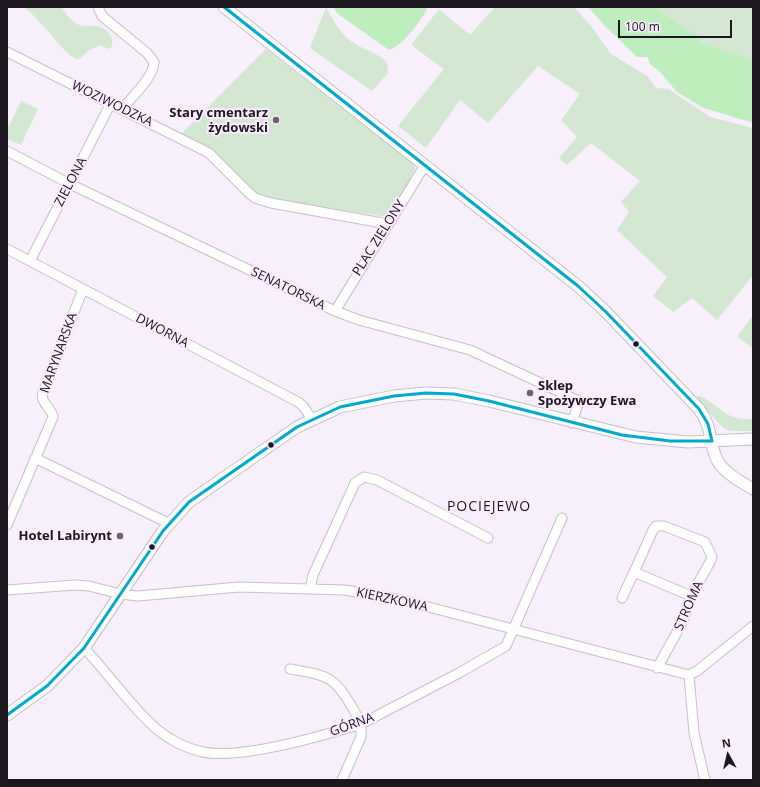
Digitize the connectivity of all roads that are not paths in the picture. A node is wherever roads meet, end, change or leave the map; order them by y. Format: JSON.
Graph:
{"nodes":[{"id":1,"x":98,"y":7,"type":"edge"},
{"id":2,"x":224,"y":7,"type":"edge"},
{"id":3,"x":7,"y":52,"type":"edge"},
{"id":4,"x":111,"y":103,"type":"junction"},
{"id":5,"x":122,"y":109,"type":"junction"},
{"id":6,"x":7,"y":151,"type":"edge"},
{"id":7,"x":425,"y":166,"type":"junction"},
{"id":8,"x":70,"y":184,"type":"junction"},
{"id":9,"x":388,"y":224,"type":"junction"},
{"id":10,"x":7,"y":249,"type":"edge"},
{"id":11,"x":30,"y":261,"type":"junction"},
{"id":12,"x":83,"y":290,"type":"junction"},
{"id":13,"x":335,"y":311,"type":"junction"},
{"id":14,"x":312,"y":419,"type":"junction"},
{"id":15,"x":572,"y":423,"type":"junction"},
{"id":16,"x":753,"y":439,"type":"edge"},
{"id":17,"x":712,"y":441,"type":"junction"},
{"id":18,"x":35,"y":458,"type":"junction"},
{"id":19,"x":753,"y":489,"type":"edge"},
{"id":20,"x":562,"y":518,"type":"dead end"},
{"id":21,"x":168,"y":523,"type":"junction"},
{"id":22,"x":7,"y":525,"type":"edge"},
{"id":23,"x":488,"y":538,"type":"dead end"},
{"id":24,"x":634,"y":572,"type":"junction"},
{"id":25,"x":310,"y":589,"type":"junction"},
{"id":26,"x":7,"y":590,"type":"edge"},
{"id":27,"x":120,"y":594,"type":"junction"},
{"id":28,"x":691,"y":596,"type":"junction"},
{"id":29,"x":622,"y":598,"type":"dead end"},
{"id":30,"x":753,"y":626,"type":"edge"},
{"id":31,"x":514,"y":630,"type":"junction"},
{"id":32,"x":84,"y":648,"type":"junction"},
{"id":33,"x":657,"y":668,"type":"junction"},
{"id":34,"x":290,"y":669,"type":"dead end"},
{"id":35,"x":689,"y":675,"type":"junction"},
{"id":36,"x":7,"y":715,"type":"edge"},
{"id":37,"x":361,"y":724,"type":"junction"},
{"id":38,"x":342,"y":780,"type":"edge"},
{"id":39,"x":705,"y":780,"type":"edge"}],
"edges":[{"from":1,"to":5,"type":"street"},
{"from":2,"to":7,"type":"street"},
{"from":3,"to":4,"type":"street","name":"WOZIWODZKA"},
{"from":4,"to":5,"type":"street","name":"WOZIWODZKA"},
{"from":4,"to":8,"type":"street","name":"ZIELONA"},
{"from":5,"to":9,"type":"street","name":"WOZIWODZKA"},
{"from":6,"to":8,"type":"street","name":"SENATORSKA"},
{"from":7,"to":9,"type":"street","name":"PLAC ZIELONY"},
{"from":7,"to":17,"type":"street"},
{"from":8,"to":11,"type":"street","name":"ZIELONA"},
{"from":8,"to":13,"type":"street","name":"SENATORSKA"},
{"from":9,"to":13,"type":"street","name":"PLAC ZIELONY"},
{"from":10,"to":11,"type":"street","name":"DWORNA"},
{"from":11,"to":12,"type":"street","name":"DWORNA"},
{"from":12,"to":14,"type":"street","name":"DWORNA"},
{"from":12,"to":18,"type":"street","name":"MARYNARSKA"},
{"from":13,"to":15,"type":"street","name":"SENATORSKA"},
{"from":14,"to":15,"type":"street"},
{"from":14,"to":21,"type":"street"},
{"from":15,"to":17,"type":"street"},
{"from":16,"to":17,"type":"street"},
{"from":17,"to":19,"type":"street"},
{"from":18,"to":21,"type":"street"},
{"from":18,"to":22,"type":"street","name":"MARYNARSKA"},
{"from":20,"to":31,"type":"street","name":"GÓRNA"},
{"from":21,"to":27,"type":"street"},
{"from":23,"to":25,"type":"street"},
{"from":24,"to":28,"type":"street"},
{"from":24,"to":28,"type":"street","name":"STROMA"},
{"from":24,"to":29,"type":"street"},
{"from":25,"to":27,"type":"street","name":"KIERZKOWA"},
{"from":25,"to":31,"type":"street","name":"KIERZKOWA"},
{"from":26,"to":27,"type":"street","name":"KIERZKOWA"},
{"from":27,"to":32,"type":"street"},
{"from":28,"to":33,"type":"street","name":"STROMA"},
{"from":30,"to":35,"type":"street"},
{"from":31,"to":33,"type":"street","name":"KIERZKOWA"},
{"from":31,"to":37,"type":"street","name":"GÓRNA"},
{"from":32,"to":36,"type":"street"},
{"from":32,"to":37,"type":"street","name":"GÓRNA"},
{"from":33,"to":35,"type":"street","name":"KIERZKOWA"},
{"from":34,"to":37,"type":"street"},
{"from":35,"to":39,"type":"street"},
{"from":37,"to":38,"type":"street"}]}
